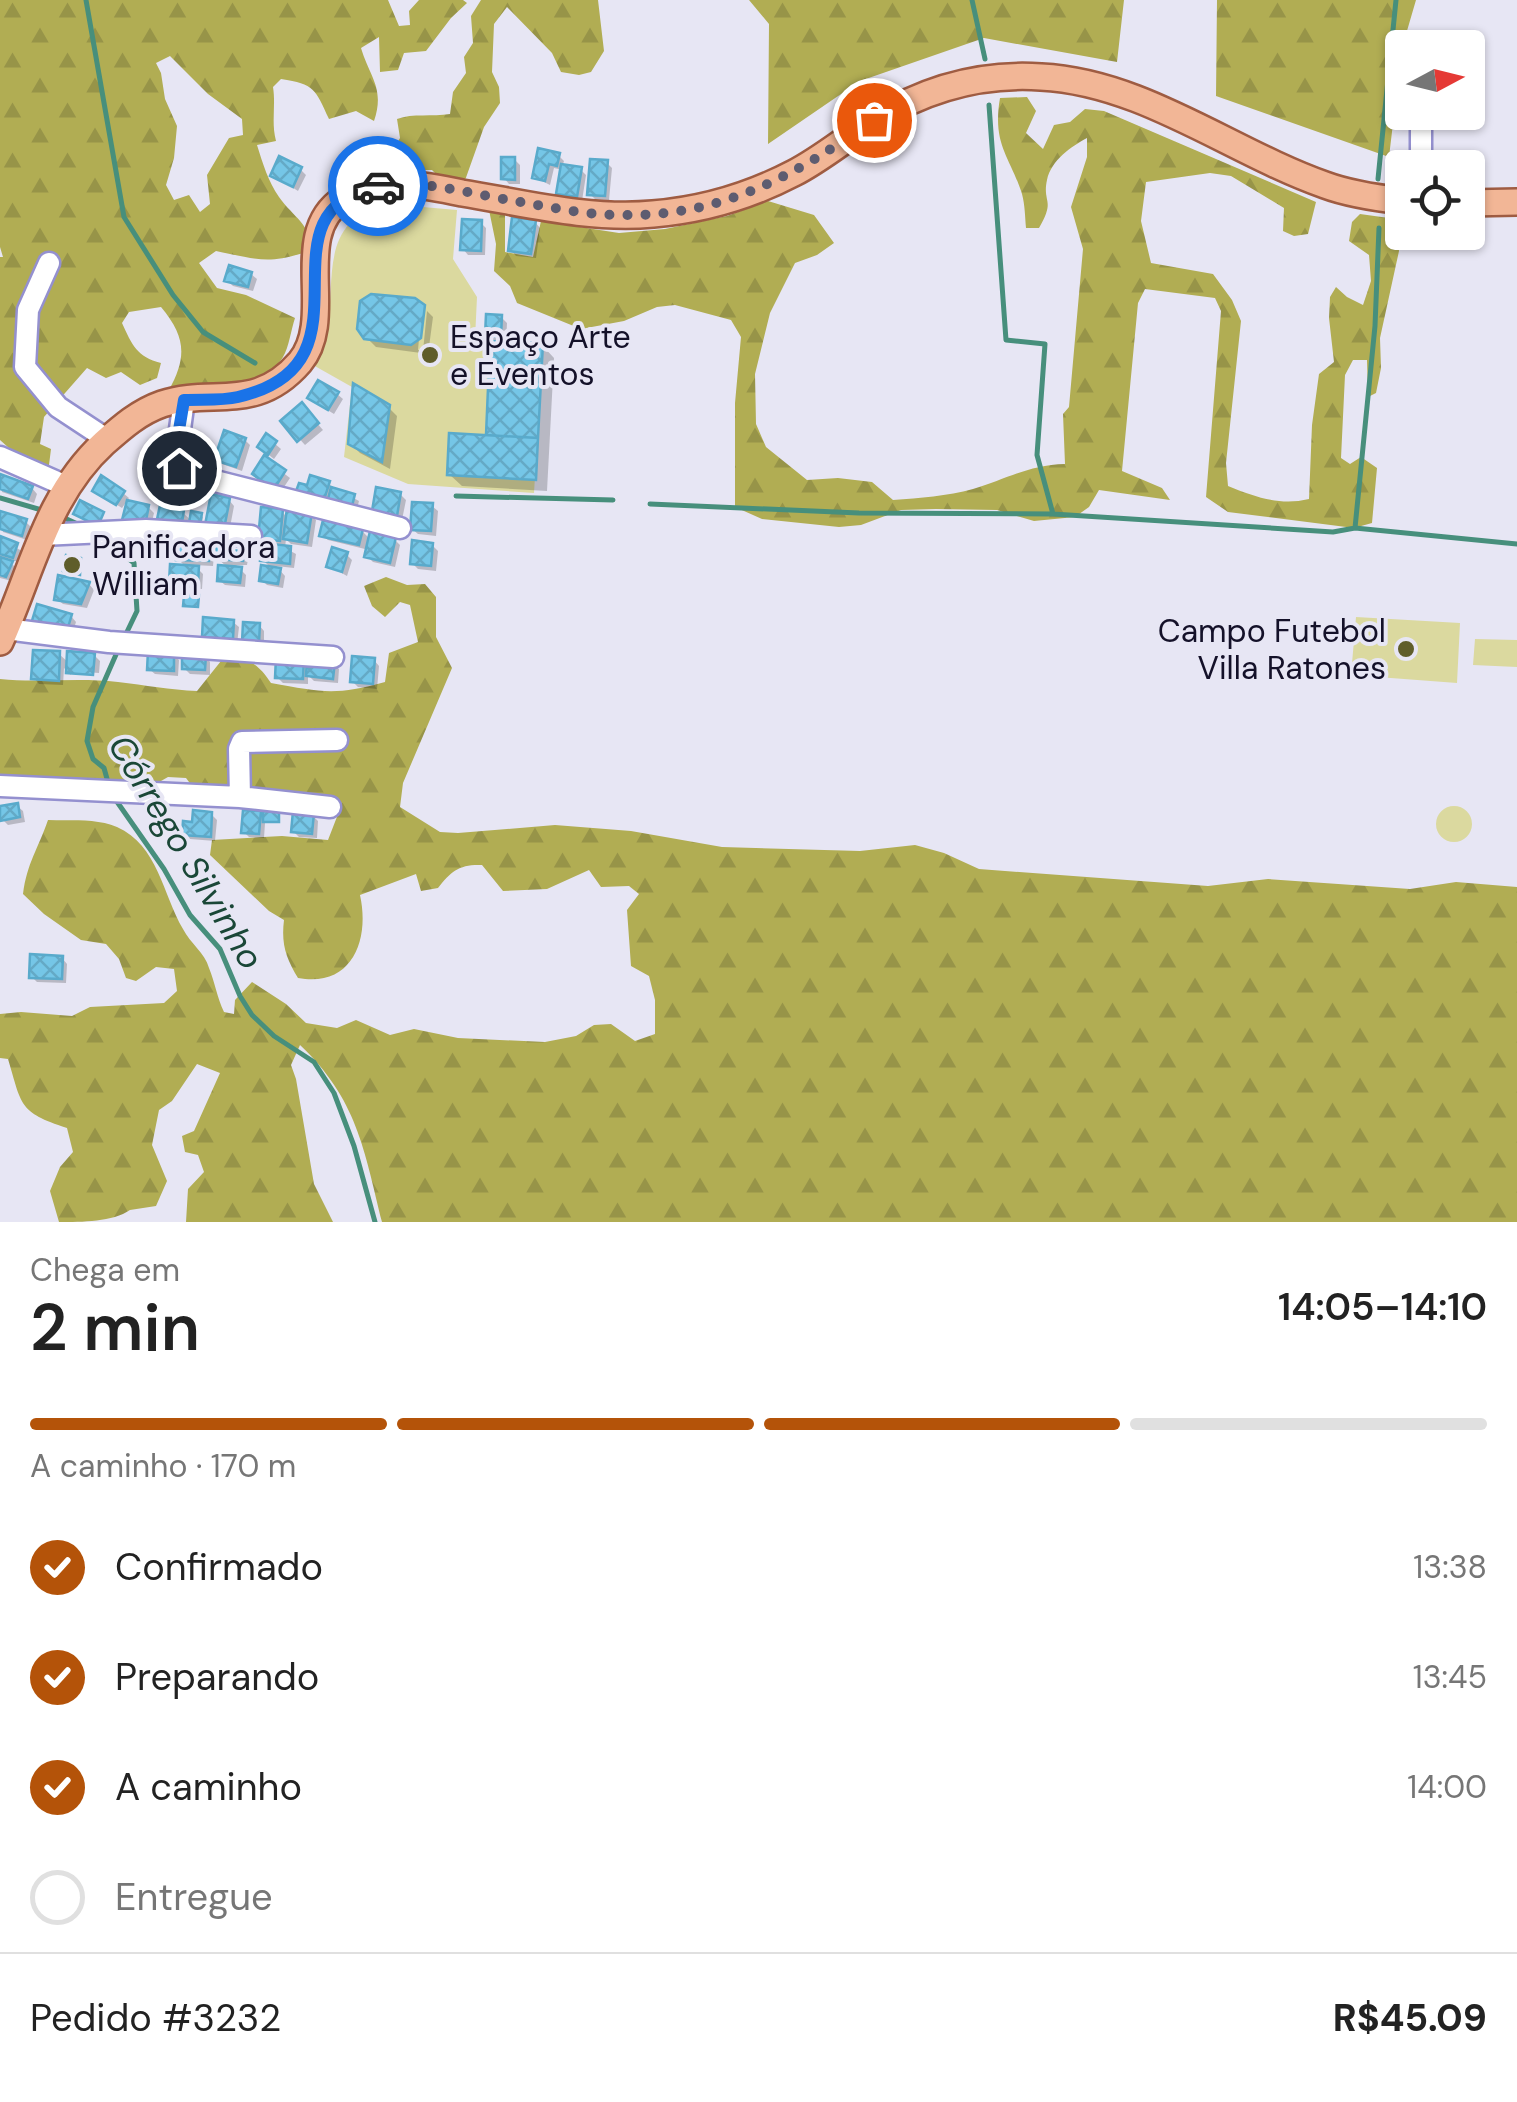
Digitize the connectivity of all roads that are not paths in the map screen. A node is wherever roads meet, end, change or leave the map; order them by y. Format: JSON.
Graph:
{"nodes":[{"id":1,"x":1385,"y":198,"type":"edge"},
{"id":2,"x":1517,"y":202,"type":"edge"},
{"id":3,"x":1485,"y":203,"type":"edge"},
{"id":4,"x":48,"y":263,"type":"dead end"},
{"id":5,"x":184,"y":400,"type":"junction"},
{"id":6,"x":108,"y":440,"type":"junction"},
{"id":7,"x":0,"y":457,"type":"edge"},
{"id":8,"x":56,"y":517,"type":"junction"},
{"id":9,"x":400,"y":528,"type":"dead end"},
{"id":10,"x":251,"y":536,"type":"dead end"},
{"id":11,"x":10,"y":593,"type":"edge"},
{"id":12,"x":3,"y":635,"type":"edge"},
{"id":13,"x":333,"y":657,"type":"dead end"},
{"id":14,"x":337,"y":740,"type":"dead end"},
{"id":15,"x":0,"y":786,"type":"edge"},
{"id":16,"x":240,"y":798,"type":"junction"},
{"id":17,"x":330,"y":807,"type":"dead end"}],
"edges":[{"from":1,"to":5,"type":"main road"},
{"from":2,"to":3,"type":"main road"},
{"from":4,"to":6,"type":"street"},
{"from":5,"to":6,"type":"main road"},
{"from":5,"to":9,"type":"street"},
{"from":6,"to":8,"type":"main road"},
{"from":7,"to":8,"type":"street"},
{"from":8,"to":10,"type":"street"},
{"from":8,"to":11,"type":"main road"},
{"from":11,"to":12,"type":"main road"},
{"from":12,"to":13,"type":"street"},
{"from":14,"to":16,"type":"street"},
{"from":15,"to":16,"type":"street"},
{"from":16,"to":17,"type":"street"}]}
